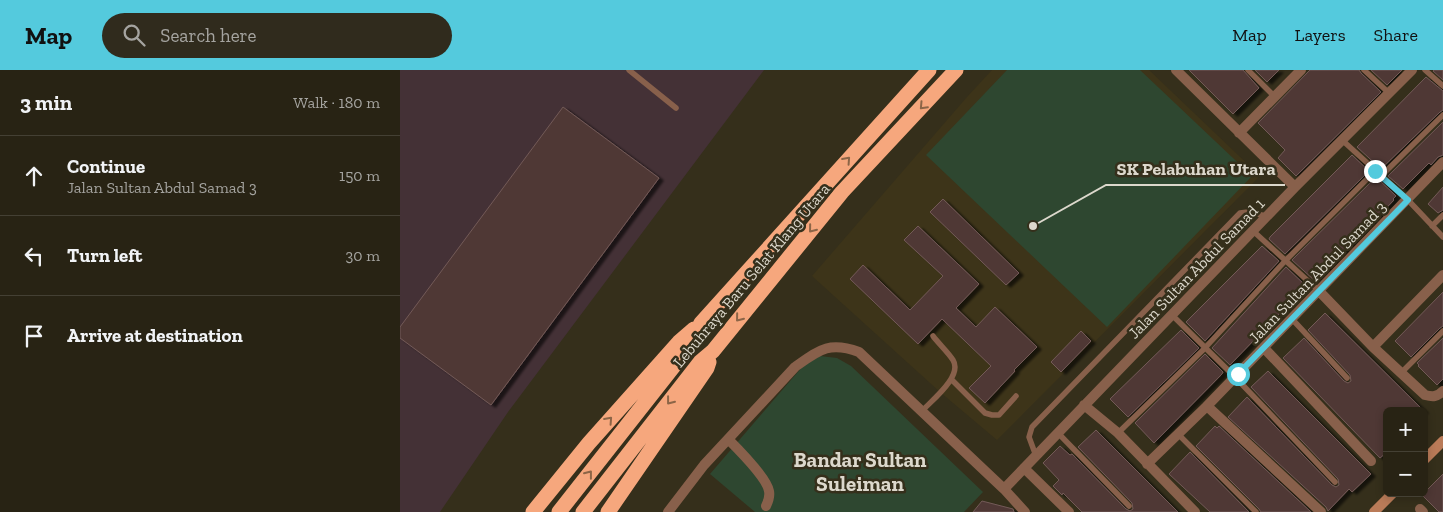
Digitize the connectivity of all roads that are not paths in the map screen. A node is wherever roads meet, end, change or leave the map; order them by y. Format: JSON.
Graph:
{"nodes":[{"id":1,"x":629,"y":70,"type":"edge"},
{"id":2,"x":929,"y":70,"type":"edge"},
{"id":3,"x":956,"y":70,"type":"edge"},
{"id":4,"x":1176,"y":70,"type":"edge"},
{"id":5,"x":1248,"y":70,"type":"edge"},
{"id":6,"x":1300,"y":70,"type":"edge"},
{"id":7,"x":1364,"y":70,"type":"edge"},
{"id":8,"x":1412,"y":70,"type":"edge"},
{"id":9,"x":1426,"y":70,"type":"edge"},
{"id":10,"x":1443,"y":86,"type":"edge"},
{"id":11,"x":1389,"y":93,"type":"junction"},
{"id":12,"x":1275,"y":97,"type":"junction"},
{"id":13,"x":676,"y":108,"type":"dead end"},
{"id":14,"x":1443,"y":115,"type":"edge"},
{"id":15,"x":1239,"y":133,"type":"junction"},
{"id":16,"x":1342,"y":140,"type":"junction"},
{"id":17,"x":1443,"y":162,"type":"edge"},
{"id":18,"x":1375,"y":171,"type":"junction"},
{"id":19,"x":1381,"y":176,"type":"junction"},
{"id":20,"x":1294,"y":187,"type":"junction"},
{"id":21,"x":1408,"y":200,"type":"junction"},
{"id":22,"x":1443,"y":215,"type":"edge"},
{"id":23,"x":1266,"y":216,"type":"junction"},
{"id":24,"x":1432,"y":226,"type":"junction"},
{"id":25,"x":1252,"y":230,"type":"junction"},
{"id":26,"x":1443,"y":237,"type":"edge"},
{"id":27,"x":1285,"y":261,"type":"junction"},
{"id":28,"x":1443,"y":275,"type":"edge"},
{"id":29,"x":1319,"y":291,"type":"junction"},
{"id":30,"x":1172,"y":316,"type":"junction"},
{"id":31,"x":1292,"y":319,"type":"junction"},
{"id":32,"x":701,"y":323,"type":"junction"},
{"id":33,"x":1443,"y":331,"type":"edge"},
{"id":34,"x":932,"y":336,"type":"dead end"},
{"id":35,"x":1373,"y":347,"type":"junction"},
{"id":36,"x":1264,"y":348,"type":"junction"},
{"id":37,"x":1204,"y":349,"type":"junction"},
{"id":38,"x":713,"y":351,"type":"junction"},
{"id":39,"x":1401,"y":373,"type":"junction"},
{"id":40,"x":1235,"y":377,"type":"junction"},
{"id":41,"x":1347,"y":378,"type":"dead end"},
{"id":42,"x":952,"y":380,"type":"junction"},
{"id":43,"x":1443,"y":391,"type":"edge"},
{"id":44,"x":1016,"y":396,"type":"dead end"},
{"id":45,"x":1084,"y":405,"type":"junction"},
{"id":46,"x":1207,"y":406,"type":"junction"},
{"id":47,"x":922,"y":411,"type":"junction"},
{"id":48,"x":1058,"y":433,"type":"junction"},
{"id":49,"x":1118,"y":433,"type":"junction"},
{"id":50,"x":1178,"y":434,"type":"junction"},
{"id":51,"x":728,"y":440,"type":"junction"},
{"id":52,"x":1443,"y":441,"type":"edge"},
{"id":53,"x":1036,"y":456,"type":"junction"},
{"id":54,"x":1428,"y":456,"type":"edge"},
{"id":55,"x":1371,"y":461,"type":"dead end"},
{"id":56,"x":1147,"y":464,"type":"junction"},
{"id":57,"x":1024,"y":468,"type":"junction"},
{"id":58,"x":1335,"y":482,"type":"dead end"},
{"id":59,"x":1004,"y":489,"type":"junction"},
{"id":60,"x":1389,"y":497,"type":"edge"},
{"id":61,"x":766,"y":506,"type":"dead end"},
{"id":62,"x":1128,"y":506,"type":"dead end"},
{"id":63,"x":1376,"y":511,"type":"edge"},
{"id":64,"x":533,"y":512,"type":"edge"},
{"id":65,"x":559,"y":512,"type":"edge"},
{"id":66,"x":583,"y":512,"type":"edge"},
{"id":67,"x":608,"y":512,"type":"edge"},
{"id":68,"x":668,"y":512,"type":"edge"},
{"id":69,"x":1026,"y":512,"type":"edge"},
{"id":70,"x":1068,"y":512,"type":"edge"},
{"id":71,"x":1195,"y":512,"type":"edge"},
{"id":72,"x":1256,"y":512,"type":"edge"},
{"id":73,"x":1321,"y":512,"type":"edge"}],
"edges":[{"from":1,"to":13,"type":"lane"},
{"from":32,"to":2,"type":"highway","name":"Lebuhraya Baru Selat Klang Utara","one_way":true},
{"from":3,"to":38,"type":"highway","name":"Lebuhraya Baru Selat Klang Utara","one_way":true},
{"from":4,"to":15,"type":"street"},
{"from":5,"to":12,"type":"lane"},
{"from":6,"to":12,"type":"street"},
{"from":7,"to":11,"type":"lane"},
{"from":8,"to":11,"type":"street","name":"Jalan Sultan Abdul Samad 1"},
{"from":9,"to":10,"type":"lane"},
{"from":11,"to":16,"type":"street","name":"Jalan Sultan Abdul Samad 1"},
{"from":12,"to":15,"type":"street"},
{"from":14,"to":19,"type":"lane"},
{"from":15,"to":20,"type":"street"},
{"from":16,"to":18,"type":"lane"},
{"from":16,"to":20,"type":"street","name":"Jalan Sultan Abdul Samad 1"},
{"from":17,"to":21,"type":"street","name":"Jalan Sultan Abdul Samad 3"},
{"from":18,"to":19,"type":"lane"},
{"from":18,"to":27,"type":"lane"},
{"from":19,"to":21,"type":"lane"},
{"from":20,"to":23,"type":"street","name":"Jalan Sultan Abdul Samad 1"},
{"from":21,"to":24,"type":"lane"},
{"from":21,"to":29,"type":"street","name":"Jalan Sultan Abdul Samad 3"},
{"from":22,"to":24,"type":"lane"},
{"from":23,"to":25,"type":"street","name":"Jalan Sultan Abdul Samad 1"},
{"from":23,"to":53,"type":"lane"},
{"from":24,"to":26,"type":"lane"},
{"from":25,"to":27,"type":"lane"},
{"from":25,"to":30,"type":"street","name":"Jalan Sultan Abdul Samad 1"},
{"from":27,"to":29,"type":"lane"},
{"from":27,"to":37,"type":"lane"},
{"from":28,"to":35,"type":"street"},
{"from":29,"to":31,"type":"street","name":"Jalan Sultan Abdul Samad 3"},
{"from":29,"to":35,"type":"street"},
{"from":30,"to":37,"type":"lane"},
{"from":30,"to":45,"type":"street","name":"Jalan Sultan Abdul Samad 1"},
{"from":31,"to":36,"type":"street","name":"Jalan Sultan Abdul Samad 3"},
{"from":31,"to":41,"type":"lane"},
{"from":64,"to":32,"type":"highway","one_way":true},
{"from":65,"to":32,"type":"highway","name":"Lebuhraya Baru Selat Klang Utara","one_way":true},
{"from":33,"to":39,"type":"lane"},
{"from":34,"to":42,"type":"lane"},
{"from":35,"to":39,"type":"street"},
{"from":36,"to":40,"type":"street","name":"Jalan Sultan Abdul Samad 3"},
{"from":36,"to":55,"type":"street"},
{"from":37,"to":40,"type":"lane"},
{"from":37,"to":49,"type":"lane"},
{"from":38,"to":66,"type":"highway","name":"Lebuhraya Baru Selat Klang Utara","one_way":true},
{"from":38,"to":67,"type":"highway"},
{"from":39,"to":43,"type":"street"},
{"from":40,"to":46,"type":"street","name":"Jalan Sultan Abdul Samad 3"},
{"from":40,"to":58,"type":"lane"},
{"from":42,"to":44,"type":"lane"},
{"from":42,"to":47,"type":"lane"},
{"from":45,"to":48,"type":"street","name":"Jalan Sultan Abdul Samad 1"},
{"from":45,"to":49,"type":"street"},
{"from":46,"to":50,"type":"street","name":"Jalan Sultan Abdul Samad 3"},
{"from":46,"to":73,"type":"street"},
{"from":47,"to":51,"type":"street"},
{"from":47,"to":59,"type":"street"},
{"from":48,"to":53,"type":"street","name":"Jalan Sultan Abdul Samad 1"},
{"from":48,"to":62,"type":"lane"},
{"from":49,"to":56,"type":"street"},
{"from":50,"to":56,"type":"street","name":"Jalan Sultan Abdul Samad 3"},
{"from":50,"to":72,"type":"lane"},
{"from":51,"to":61,"type":"street"},
{"from":51,"to":68,"type":"street"},
{"from":52,"to":54,"type":"street"},
{"from":53,"to":57,"type":"street","name":"Jalan Sultan Abdul Samad 1"},
{"from":56,"to":71,"type":"street"},
{"from":57,"to":59,"type":"street","name":"Jalan Sultan Abdul Samad 1"},
{"from":57,"to":70,"type":"street"},
{"from":59,"to":69,"type":"street"},
{"from":60,"to":63,"type":"street"}]}
